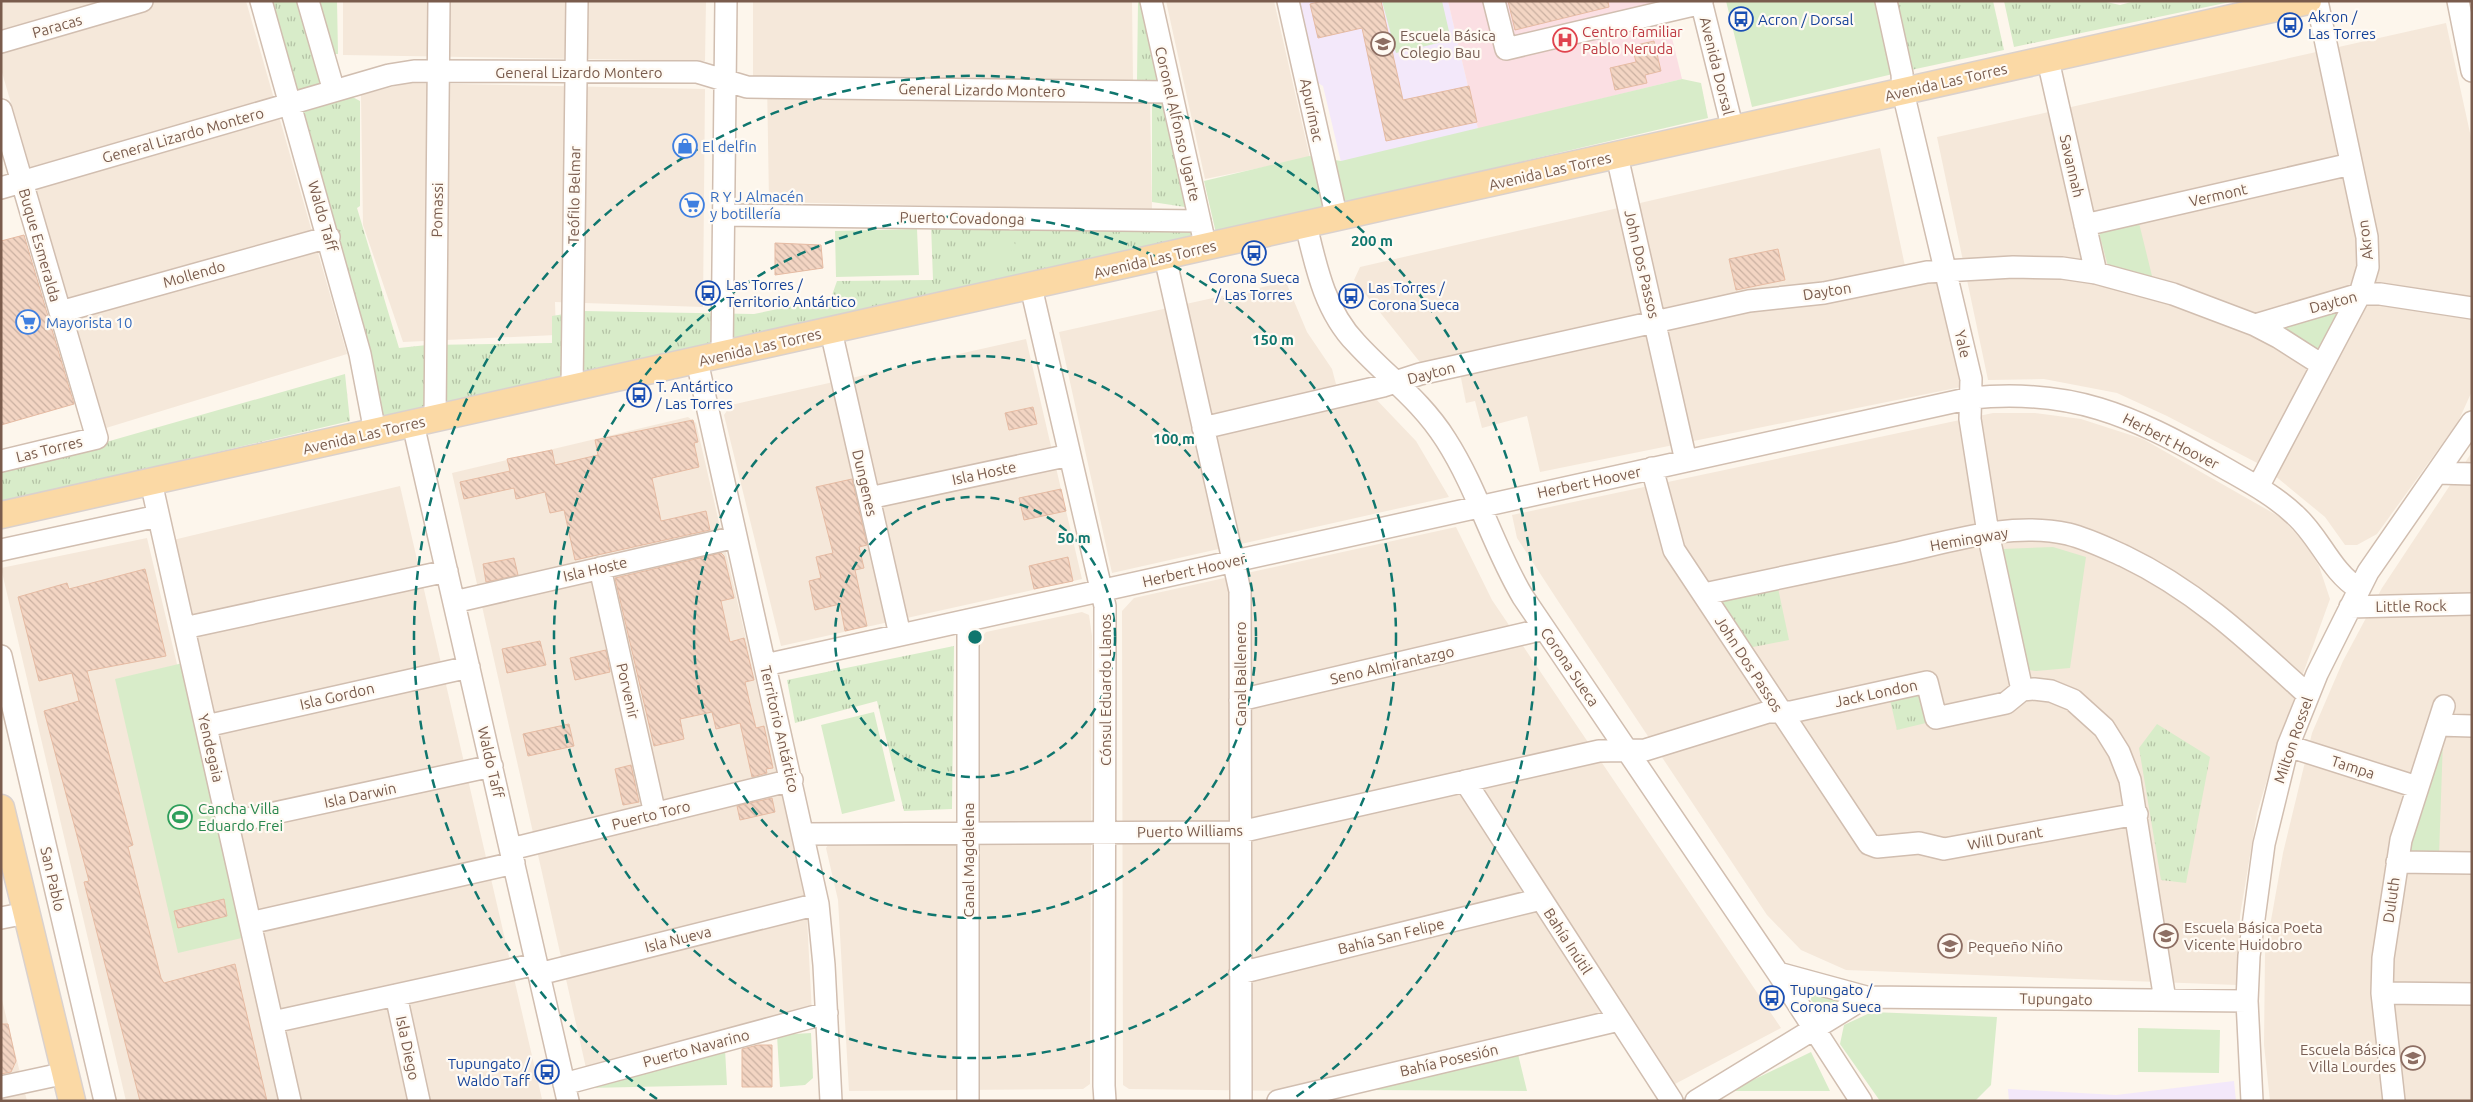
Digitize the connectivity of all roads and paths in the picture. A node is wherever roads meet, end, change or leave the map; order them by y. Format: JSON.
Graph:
{"nodes":[{"id":1,"x":142,"y":1,"type":"edge"},
{"id":2,"x":261,"y":1,"type":"edge"},
{"id":3,"x":308,"y":1,"type":"edge"},
{"id":4,"x":439,"y":1,"type":"edge"},
{"id":5,"x":577,"y":1,"type":"edge"},
{"id":6,"x":726,"y":1,"type":"edge"},
{"id":7,"x":1151,"y":1,"type":"edge"},
{"id":8,"x":1288,"y":1,"type":"edge"},
{"id":9,"x":1494,"y":1,"type":"edge"},
{"id":10,"x":1886,"y":1,"type":"edge"},
{"id":11,"x":2308,"y":1,"type":"edge"},
{"id":12,"x":2317,"y":1,"type":"edge"},
{"id":13,"x":2458,"y":1,"type":"edge"},
{"id":14,"x":1702,"y":2,"type":"edge"},
{"id":15,"x":1,"y":42,"type":"edge"},
{"id":16,"x":2048,"y":60,"type":"junction"},
{"id":17,"x":438,"y":70,"type":"junction"},
{"id":18,"x":2472,"y":70,"type":"edge"},
{"id":19,"x":576,"y":72,"type":"junction"},
{"id":20,"x":725,"y":80,"type":"junction"},
{"id":21,"x":334,"y":91,"type":"junction"},
{"id":22,"x":1171,"y":92,"type":"junction"},
{"id":23,"x":1903,"y":92,"type":"junction"},
{"id":24,"x":291,"y":104,"type":"junction"},
{"id":25,"x":1,"y":110,"type":"edge"},
{"id":26,"x":1733,"y":130,"type":"junction"},
{"id":27,"x":1617,"y":156,"type":"junction"},
{"id":28,"x":2351,"y":164,"type":"junction"},
{"id":29,"x":22,"y":182,"type":"junction"},
{"id":30,"x":1,"y":188,"type":"edge"},
{"id":31,"x":724,"y":215,"type":"junction"},
{"id":32,"x":1337,"y":219,"type":"junction"},
{"id":33,"x":1200,"y":221,"type":"junction"},
{"id":34,"x":2085,"y":225,"type":"junction"},
{"id":35,"x":1306,"y":226,"type":"junction"},
{"id":36,"x":329,"y":237,"type":"junction"},
{"id":37,"x":1206,"y":247,"type":"junction"},
{"id":38,"x":1165,"y":257,"type":"junction"},
{"id":39,"x":1946,"y":271,"type":"junction"},
{"id":40,"x":2096,"y":273,"type":"junction"},
{"id":41,"x":1031,"y":287,"type":"junction"},
{"id":42,"x":2360,"y":294,"type":"junction"},
{"id":43,"x":2472,"y":308,"type":"edge"},
{"id":44,"x":60,"y":312,"type":"junction"},
{"id":45,"x":1654,"y":322,"type":"junction"},
{"id":46,"x":2255,"y":324,"type":"junction"},
{"id":47,"x":831,"y":331,"type":"junction"},
{"id":48,"x":709,"y":358,"type":"junction"},
{"id":49,"x":2322,"y":365,"type":"junction"},
{"id":50,"x":1398,"y":382,"type":"junction"},
{"id":51,"x":572,"y":389,"type":"junction"},
{"id":52,"x":1971,"y":398,"type":"junction"},
{"id":53,"x":424,"y":421,"type":"junction"},
{"id":54,"x":2472,"y":422,"type":"edge"},
{"id":55,"x":1203,"y":428,"type":"junction"},
{"id":56,"x":375,"y":432,"type":"junction"},
{"id":57,"x":97,"y":438,"type":"joint"},
{"id":58,"x":1070,"y":455,"type":"junction"},
{"id":59,"x":1,"y":461,"type":"edge"},
{"id":60,"x":1686,"y":461,"type":"junction"},
{"id":61,"x":1652,"y":468,"type":"junction"},
{"id":62,"x":2438,"y":473,"type":"junction"},
{"id":63,"x":2472,"y":474,"type":"edge"},
{"id":64,"x":150,"y":482,"type":"junction"},
{"id":65,"x":2258,"y":487,"type":"junction"},
{"id":66,"x":869,"y":498,"type":"junction"},
{"id":67,"x":1481,"y":506,"type":"junction"},
{"id":68,"x":1,"y":515,"type":"edge"},
{"id":69,"x":158,"y":516,"type":"junction"},
{"id":70,"x":1988,"y":533,"type":"junction"},
{"id":71,"x":736,"y":536,"type":"junction"},
{"id":72,"x":1,"y":550,"type":"edge"},
{"id":73,"x":1232,"y":561,"type":"junction"},
{"id":74,"x":600,"y":568,"type":"junction"},
{"id":75,"x":447,"y":571,"type":"junction"},
{"id":76,"x":1101,"y":590,"type":"junction"},
{"id":77,"x":1704,"y":594,"type":"junction"},
{"id":78,"x":2355,"y":598,"type":"junction"},
{"id":79,"x":454,"y":602,"type":"junction"},
{"id":80,"x":2472,"y":604,"type":"edge"},
{"id":81,"x":968,"y":620,"type":"junction"},
{"id":82,"x":184,"y":628,"type":"junction"},
{"id":83,"x":1544,"y":629,"type":"junction"},
{"id":84,"x":900,"y":635,"type":"junction"},
{"id":85,"x":1,"y":656,"type":"edge"},
{"id":86,"x":765,"y":666,"type":"junction"},
{"id":87,"x":469,"y":667,"type":"junction"},
{"id":88,"x":2022,"y":690,"type":"junction"},
{"id":89,"x":2308,"y":695,"type":"junction"},
{"id":90,"x":1240,"y":700,"type":"junction"},
{"id":91,"x":1780,"y":712,"type":"junction"},
{"id":92,"x":206,"y":726,"type":"junction"},
{"id":93,"x":2472,"y":726,"type":"edge"},
{"id":94,"x":2288,"y":746,"type":"junction"},
{"id":95,"x":1627,"y":750,"type":"junction"},
{"id":96,"x":492,"y":766,"type":"junction"},
{"id":97,"x":792,"y":780,"type":"junction"},
{"id":98,"x":1465,"y":781,"type":"junction"},
{"id":99,"x":2417,"y":788,"type":"junction"},
{"id":100,"x":1,"y":808,"type":"edge"},
{"id":101,"x":655,"y":814,"type":"junction"},
{"id":102,"x":2137,"y":814,"type":"junction"},
{"id":103,"x":228,"y":823,"type":"junction"},
{"id":104,"x":1240,"y":832,"type":"junction"},
{"id":105,"x":1106,"y":833,"type":"junction"},
{"id":106,"x":804,"y":834,"type":"junction"},
{"id":107,"x":968,"y":834,"type":"junction"},
{"id":108,"x":1873,"y":846,"type":"joint"},
{"id":109,"x":512,"y":856,"type":"junction"},
{"id":110,"x":2397,"y":862,"type":"junction"},
{"id":111,"x":2472,"y":863,"type":"edge"},
{"id":112,"x":1541,"y":899,"type":"junction"},
{"id":113,"x":818,"y":904,"type":"junction"},
{"id":114,"x":27,"y":913,"type":"junction"},
{"id":115,"x":1,"y":918,"type":"edge"},
{"id":116,"x":250,"y":923,"type":"junction"},
{"id":117,"x":538,"y":969,"type":"junction"},
{"id":118,"x":1240,"y":973,"type":"junction"},
{"id":119,"x":1778,"y":973,"type":"junction"},
{"id":120,"x":2382,"y":993,"type":"junction"},
{"id":121,"x":2472,"y":994,"type":"edge"},
{"id":122,"x":396,"y":995,"type":"junction"},
{"id":123,"x":1866,"y":997,"type":"junction"},
{"id":124,"x":2165,"y":1000,"type":"junction"},
{"id":125,"x":2247,"y":1001,"type":"junction"},
{"id":126,"x":827,"y":1013,"type":"junction"},
{"id":127,"x":1620,"y":1020,"type":"junction"},
{"id":128,"x":273,"y":1022,"type":"junction"},
{"id":129,"x":1816,"y":1030,"type":"junction"},
{"id":130,"x":66,"y":1073,"type":"junction"},
{"id":131,"x":1,"y":1087,"type":"edge"},
{"id":132,"x":566,"y":1092,"type":"edge"},
{"id":133,"x":72,"y":1101,"type":"edge"},
{"id":134,"x":105,"y":1101,"type":"edge"},
{"id":135,"x":290,"y":1101,"type":"edge"},
{"id":136,"x":419,"y":1101,"type":"edge"},
{"id":137,"x":832,"y":1101,"type":"edge"},
{"id":138,"x":968,"y":1101,"type":"edge"},
{"id":139,"x":1105,"y":1101,"type":"edge"},
{"id":140,"x":1241,"y":1101,"type":"edge"},
{"id":141,"x":1278,"y":1101,"type":"edge"},
{"id":142,"x":1672,"y":1101,"type":"edge"},
{"id":143,"x":1696,"y":1101,"type":"edge"},
{"id":144,"x":1861,"y":1101,"type":"edge"},
{"id":145,"x":2252,"y":1101,"type":"edge"},
{"id":146,"x":2394,"y":1101,"type":"edge"}],
"edges":[{"from":1,"to":15,"type":"street","name":"Paracas"},
{"from":2,"to":24,"type":"street","name":"Waldo Taff"},
{"from":3,"to":21,"type":"street"},
{"from":4,"to":17,"type":"street","name":"Pomassi"},
{"from":5,"to":19,"type":"street","name":"Teófilo Belmar"},
{"from":6,"to":20,"type":"street","name":"Territorio Antártico"},
{"from":7,"to":22,"type":"street","name":"Coronel Alfonso Ugarte"},
{"from":8,"to":32,"type":"street","name":"Apurímac"},
{"from":9,"to":14,"type":"street"},
{"from":10,"to":23,"type":"street","name":"Yale"},
{"from":11,"to":16,"type":"main road","name":"Avenida Las Torres"},
{"from":12,"to":28,"type":"street","name":"Akron"},
{"from":13,"to":18,"type":"street"},
{"from":14,"to":26,"type":"street","name":"Avenida Dorsal"},
{"from":16,"to":23,"type":"main road","name":"Avenida Las Torres"},
{"from":16,"to":34,"type":"street","name":"Savannah"},
{"from":17,"to":19,"type":"street","name":"General Lizardo Montero"},
{"from":17,"to":21,"type":"street","name":"General Lizardo Montero"},
{"from":17,"to":53,"type":"street","name":"Pomassi"},
{"from":19,"to":20,"type":"street","name":"General Lizardo Montero"},
{"from":19,"to":51,"type":"street","name":"Teófilo Belmar"},
{"from":20,"to":22,"type":"street","name":"General Lizardo Montero"},
{"from":20,"to":31,"type":"street","name":"Territorio Antártico"},
{"from":21,"to":24,"type":"street","name":"General Lizardo Montero"},
{"from":22,"to":33,"type":"street","name":"Coronel Alfonso Ugarte"},
{"from":23,"to":26,"type":"main road","name":"Avenida Las Torres"},
{"from":23,"to":39,"type":"street","name":"Yale"},
{"from":24,"to":29,"type":"street","name":"General Lizardo Montero"},
{"from":24,"to":36,"type":"street","name":"Waldo Taff"},
{"from":25,"to":29,"type":"street","name":"Buque Esmeralda"},
{"from":26,"to":27,"type":"main road","name":"Avenida Las Torres"},
{"from":27,"to":32,"type":"main road","name":"Avenida Las Torres"},
{"from":27,"to":45,"type":"street","name":"John Dos Passos"},
{"from":28,"to":34,"type":"street","name":"Vermont"},
{"from":28,"to":42,"type":"street","name":"Akron"},
{"from":29,"to":30,"type":"street","name":"General Lizardo Montero"},
{"from":29,"to":44,"type":"street","name":"Buque Esmeralda"},
{"from":31,"to":33,"type":"street","name":"Puerto Covadonga"},
{"from":31,"to":48,"type":"street","name":"Territorio Antártico"},
{"from":32,"to":35,"type":"main road","name":"Avenida Las Torres"},
{"from":33,"to":37,"type":"street","name":"Coronel Alfonso Ugarte"},
{"from":34,"to":40,"type":"street","name":"Savannah"},
{"from":35,"to":37,"type":"main road","name":"Avenida Las Torres"},
{"from":35,"to":50,"type":"street","name":"Corona Sueca"},
{"from":36,"to":44,"type":"street","name":"Mollendo"},
{"from":36,"to":56,"type":"street","name":"Waldo Taff"},
{"from":37,"to":38,"type":"main road","name":"Avenida Las Torres"},
{"from":38,"to":41,"type":"main road","name":"Avenida Las Torres"},
{"from":38,"to":55,"type":"street","name":"Canal Ballenero"},
{"from":39,"to":40,"type":"street","name":"Dayton"},
{"from":39,"to":45,"type":"street","name":"Dayton"},
{"from":39,"to":52,"type":"street","name":"Yale"},
{"from":40,"to":46,"type":"street","name":"Dayton"},
{"from":41,"to":47,"type":"main road","name":"Avenida Las Torres"},
{"from":41,"to":58,"type":"street","name":"Cónsul Eduardo Llanos"},
{"from":42,"to":43,"type":"street","name":"Dayton"},
{"from":42,"to":46,"type":"street","name":"Dayton"},
{"from":42,"to":49,"type":"street","name":"Akron"},
{"from":44,"to":57,"type":"street","name":"Buque Esmeralda"},
{"from":45,"to":50,"type":"street","name":"Dayton"},
{"from":45,"to":60,"type":"street","name":"John Dos Passos"},
{"from":46,"to":49,"type":"street","name":"Dayton"},
{"from":47,"to":48,"type":"main road","name":"Avenida Las Torres"},
{"from":47,"to":66,"type":"street","name":"Dungenes"},
{"from":48,"to":51,"type":"main road","name":"Avenida Las Torres"},
{"from":48,"to":71,"type":"street","name":"Territorio Antártico"},
{"from":49,"to":65,"type":"street","name":"Akron"},
{"from":50,"to":55,"type":"street"},
{"from":50,"to":67,"type":"street","name":"Corona Sueca"},
{"from":51,"to":53,"type":"main road","name":"Avenida Las Torres"},
{"from":52,"to":60,"type":"street","name":"Herbert Hoover"},
{"from":52,"to":65,"type":"street","name":"Herbert Hoover"},
{"from":52,"to":70,"type":"street","name":"Yale"},
{"from":53,"to":56,"type":"main road","name":"Avenida Las Torres"},
{"from":53,"to":75,"type":"street","name":"Waldo Taff"},
{"from":54,"to":62,"type":"street","name":"Milton Rossel"},
{"from":55,"to":73,"type":"street","name":"Canal Ballenero"},
{"from":56,"to":64,"type":"main road","name":"Avenida Las Torres"},
{"from":57,"to":59,"type":"street","name":"Las Torres"},
{"from":58,"to":66,"type":"street","name":"Isla Hoste"},
{"from":58,"to":76,"type":"street","name":"Cónsul Eduardo Llanos"},
{"from":60,"to":61,"type":"street","name":"Herbert Hoover"},
{"from":61,"to":67,"type":"street","name":"Herbert Hoover"},
{"from":61,"to":77,"type":"street","name":"John Dos Passos"},
{"from":62,"to":63,"type":"street"},
{"from":62,"to":78,"type":"street","name":"Milton Rossel"},
{"from":64,"to":68,"type":"main road","name":"Avenida Las Torres"},
{"from":64,"to":69,"type":"street","name":"Yendegaia"},
{"from":65,"to":78,"type":"street","name":"Herbert Hoover"},
{"from":66,"to":84,"type":"street","name":"Dungenes"},
{"from":67,"to":73,"type":"street","name":"Herbert Hoover"},
{"from":67,"to":83,"type":"street","name":"Corona Sueca"},
{"from":69,"to":72,"type":"street"},
{"from":69,"to":82,"type":"street","name":"Yendegaia"},
{"from":70,"to":77,"type":"street","name":"Hemingway"},
{"from":70,"to":88,"type":"street","name":"Yale"},
{"from":70,"to":89,"type":"street","name":"Hemingway"},
{"from":71,"to":74,"type":"street","name":"Isla Hoste"},
{"from":71,"to":86,"type":"street","name":"Territorio Antártico"},
{"from":73,"to":76,"type":"street","name":"Herbert Hoover"},
{"from":73,"to":90,"type":"street","name":"Canal Ballenero"},
{"from":74,"to":79,"type":"street","name":"Isla Hoste"},
{"from":74,"to":101,"type":"street","name":"Porvenir"},
{"from":75,"to":79,"type":"street","name":"Waldo Taff"},
{"from":75,"to":82,"type":"street"},
{"from":76,"to":81,"type":"street","name":"Herbert Hoover"},
{"from":76,"to":105,"type":"street","name":"Cónsul Eduardo Llanos"},
{"from":77,"to":91,"type":"street","name":"John Dos Passos"},
{"from":78,"to":80,"type":"street","name":"Little Rock"},
{"from":78,"to":89,"type":"street","name":"Milton Rossel"},
{"from":79,"to":87,"type":"street","name":"Waldo Taff"},
{"from":81,"to":84,"type":"street","name":"Herbert Hoover"},
{"from":81,"to":107,"type":"street","name":"Canal Magdalena"},
{"from":82,"to":92,"type":"street","name":"Yendegaia"},
{"from":83,"to":90,"type":"street","name":"Seno Almirantazgo"},
{"from":83,"to":95,"type":"street","name":"Corona Sueca"},
{"from":84,"to":86,"type":"street","name":"Herbert Hoover"},
{"from":85,"to":134,"type":"street","name":"San Pablo"},
{"from":86,"to":97,"type":"street","name":"Territorio Antártico"},
{"from":87,"to":92,"type":"street","name":"Isla Gordon"},
{"from":87,"to":96,"type":"street","name":"Waldo Taff"},
{"from":88,"to":91,"type":"street","name":"Jack London"},
{"from":88,"to":102,"type":"street"},
{"from":89,"to":94,"type":"street","name":"Milton Rossel"},
{"from":90,"to":104,"type":"street","name":"Canal Ballenero"},
{"from":91,"to":95,"type":"street","name":"Jack London"},
{"from":91,"to":108,"type":"street","name":"John Dos Passos"},
{"from":92,"to":103,"type":"street","name":"Yendegaia"},
{"from":93,"to":99,"type":"street","name":"Duluth"},
{"from":94,"to":99,"type":"street","name":"Tampa"},
{"from":94,"to":125,"type":"street","name":"Milton Rossel"},
{"from":95,"to":98,"type":"street","name":"Puerto Williams"},
{"from":95,"to":119,"type":"street","name":"Corona Sueca"},
{"from":96,"to":103,"type":"street","name":"Isla Darwin"},
{"from":96,"to":109,"type":"street","name":"Waldo Taff"},
{"from":97,"to":101,"type":"street","name":"Puerto Toro"},
{"from":97,"to":106,"type":"street","name":"Territorio Antártico"},
{"from":98,"to":104,"type":"street","name":"Puerto Williams"},
{"from":98,"to":112,"type":"street","name":"Bahía Inútil"},
{"from":99,"to":110,"type":"street","name":"Duluth"},
{"from":100,"to":114,"type":"main road"},
{"from":101,"to":109,"type":"street","name":"Puerto Toro"},
{"from":102,"to":108,"type":"street","name":"Will Durant"},
{"from":102,"to":124,"type":"street"},
{"from":103,"to":116,"type":"street","name":"Yendegaia"},
{"from":104,"to":105,"type":"street","name":"Puerto Williams"},
{"from":104,"to":118,"type":"street","name":"Canal Ballenero"},
{"from":105,"to":107,"type":"street","name":"Puerto Williams"},
{"from":105,"to":139,"type":"street","name":"Cónsul Eduardo Llanos"},
{"from":106,"to":107,"type":"street","name":"Puerto Williams"},
{"from":106,"to":113,"type":"street","name":"Territorio Antártico"},
{"from":107,"to":138,"type":"street","name":"Canal Magdalena"},
{"from":109,"to":116,"type":"street","name":"Puerto Toro"},
{"from":109,"to":117,"type":"street","name":"Waldo Taff"},
{"from":110,"to":111,"type":"street"},
{"from":110,"to":120,"type":"street","name":"Duluth"},
{"from":112,"to":118,"type":"street","name":"Bahía San Felipe"},
{"from":112,"to":127,"type":"street","name":"Bahía Inútil"},
{"from":113,"to":117,"type":"street","name":"Isla Nueva"},
{"from":113,"to":126,"type":"street","name":"Territorio Antártico"},
{"from":114,"to":115,"type":"street"},
{"from":114,"to":130,"type":"main road"},
{"from":116,"to":128,"type":"street","name":"Yendegaia"},
{"from":117,"to":122,"type":"street","name":"Isla Nueva"},
{"from":117,"to":132,"type":"street","name":"Waldo Taff"},
{"from":118,"to":140,"type":"street","name":"Canal Ballenero"},
{"from":119,"to":123,"type":"street","name":"Tupungato"},
{"from":119,"to":129,"type":"street","name":"Corona Sueca"},
{"from":120,"to":121,"type":"street"},
{"from":120,"to":146,"type":"street","name":"Duluth"},
{"from":122,"to":128,"type":"street","name":"Isla Nueva"},
{"from":122,"to":136,"type":"street","name":"Isla Diego"},
{"from":123,"to":124,"type":"street","name":"Tupungato"},
{"from":123,"to":129,"type":"street"},
{"from":124,"to":125,"type":"street","name":"Tupungato"},
{"from":125,"to":145,"type":"street","name":"Milton Rossel"},
{"from":126,"to":132,"type":"street","name":"Puerto Navarino"},
{"from":126,"to":137,"type":"street","name":"Territorio Antártico"},
{"from":127,"to":141,"type":"street","name":"Bahía Posesión"},
{"from":127,"to":142,"type":"street","name":"Bahía Inútil"},
{"from":128,"to":135,"type":"street","name":"Yendegaia"},
{"from":129,"to":143,"type":"street"},
{"from":129,"to":144,"type":"street","name":"Corona Sueca"},
{"from":130,"to":131,"type":"street"},
{"from":130,"to":133,"type":"main road"}]}
